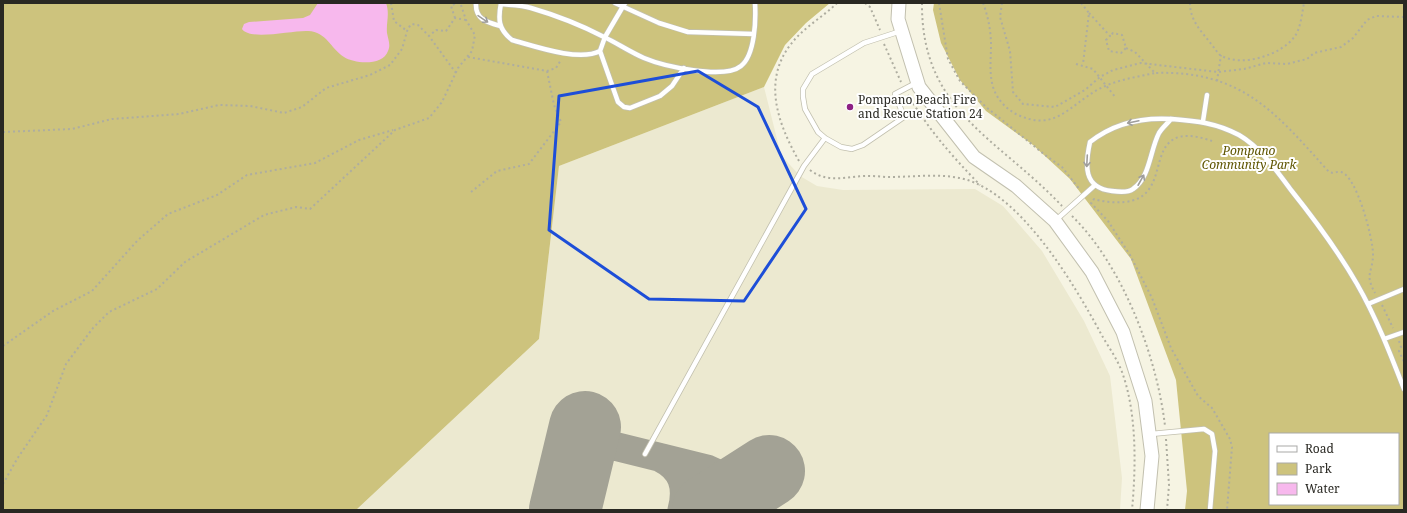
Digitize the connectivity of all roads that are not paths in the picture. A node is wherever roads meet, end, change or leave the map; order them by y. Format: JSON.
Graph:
{"nodes":[{"id":1,"x":476,"y":3,"type":"edge"},
{"id":2,"x":501,"y":3,"type":"edge"},
{"id":3,"x":615,"y":3,"type":"edge"},
{"id":4,"x":755,"y":3,"type":"edge"},
{"id":5,"x":899,"y":3,"type":"edge"},
{"id":6,"x":624,"y":5,"type":"edge"},
{"id":7,"x":500,"y":26,"type":"junction"},
{"id":8,"x":902,"y":31,"type":"junction"},
{"id":9,"x":754,"y":34,"type":"junction"},
{"id":10,"x":605,"y":37,"type":"junction"},
{"id":11,"x":600,"y":51,"type":"junction"},
{"id":12,"x":684,"y":68,"type":"junction"},
{"id":13,"x":918,"y":83,"type":"junction"},
{"id":14,"x":1207,"y":95,"type":"dead end"},
{"id":15,"x":1171,"y":119,"type":"junction"},
{"id":16,"x":1204,"y":121,"type":"junction"},
{"id":17,"x":824,"y":138,"type":"junction"},
{"id":18,"x":1094,"y":186,"type":"junction"},
{"id":19,"x":1055,"y":221,"type":"junction"},
{"id":20,"x":1404,"y":289,"type":"edge"},
{"id":21,"x":1368,"y":304,"type":"junction"},
{"id":22,"x":1404,"y":332,"type":"edge"},
{"id":23,"x":1384,"y":339,"type":"junction"},
{"id":24,"x":1404,"y":389,"type":"edge"},
{"id":25,"x":1149,"y":434,"type":"junction"},
{"id":26,"x":645,"y":454,"type":"dead end"},
{"id":27,"x":1147,"y":510,"type":"edge"},
{"id":28,"x":1210,"y":510,"type":"edge"}],
"edges":[{"from":1,"to":7,"type":"lane","one_way":true},
{"from":2,"to":7,"type":"lane"},
{"from":2,"to":10,"type":"lane"},
{"from":3,"to":6,"type":"lane"},
{"from":4,"to":9,"type":"lane"},
{"from":5,"to":8,"type":"street"},
{"from":6,"to":9,"type":"lane"},
{"from":6,"to":10,"type":"lane"},
{"from":7,"to":11,"type":"lane"},
{"from":8,"to":13,"type":"street"},
{"from":8,"to":17,"type":"lane"},
{"from":9,"to":12,"type":"lane"},
{"from":10,"to":11,"type":"lane"},
{"from":10,"to":12,"type":"lane"},
{"from":11,"to":12,"type":"lane"},
{"from":13,"to":17,"type":"lane"},
{"from":13,"to":19,"type":"street"},
{"from":14,"to":16,"type":"lane"},
{"from":15,"to":16,"type":"lane"},
{"from":18,"to":15,"type":"lane","one_way":true},
{"from":15,"to":18,"type":"lane","one_way":true},
{"from":16,"to":21,"type":"lane"},
{"from":17,"to":26,"type":"lane"},
{"from":18,"to":19,"type":"lane"},
{"from":19,"to":25,"type":"street"},
{"from":20,"to":21,"type":"lane"},
{"from":21,"to":23,"type":"lane"},
{"from":22,"to":23,"type":"lane"},
{"from":23,"to":24,"type":"lane"},
{"from":25,"to":27,"type":"street"},
{"from":25,"to":28,"type":"lane"}]}
